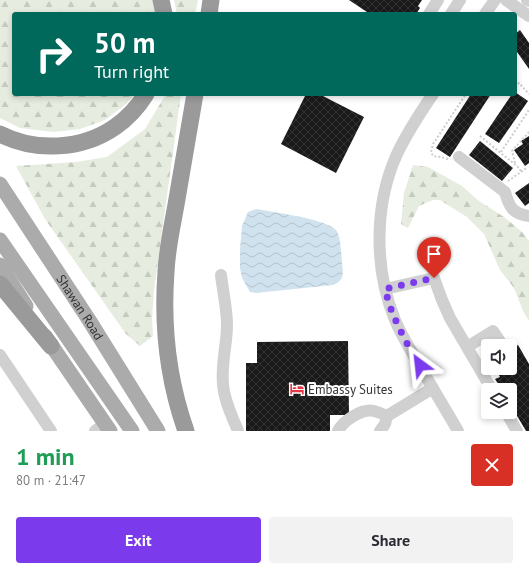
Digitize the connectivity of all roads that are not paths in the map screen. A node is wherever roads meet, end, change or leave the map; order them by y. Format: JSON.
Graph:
{"nodes":[{"id":1,"x":161,"y":0,"type":"edge"},
{"id":2,"x":211,"y":0,"type":"edge"},
{"id":3,"x":438,"y":0,"type":"edge"},
{"id":4,"x":460,"y":0,"type":"edge"},
{"id":5,"x":495,"y":0,"type":"edge"},
{"id":6,"x":506,"y":0,"type":"edge"},
{"id":7,"x":164,"y":12,"type":"edge"},
{"id":8,"x":209,"y":12,"type":"edge"},
{"id":9,"x":430,"y":12,"type":"edge"},
{"id":10,"x":452,"y":12,"type":"edge"},
{"id":11,"x":487,"y":12,"type":"edge"},
{"id":12,"x":529,"y":16,"type":"edge"},
{"id":13,"x":145,"y":96,"type":"edge"},
{"id":14,"x":195,"y":96,"type":"edge"},
{"id":15,"x":432,"y":96,"type":"edge"},
{"id":16,"x":0,"y":134,"type":"edge"},
{"id":17,"x":456,"y":159,"type":"road end"},
{"id":18,"x":0,"y":184,"type":"edge"},
{"id":19,"x":529,"y":216,"type":"edge"},
{"id":20,"x":0,"y":240,"type":"edge"},
{"id":21,"x":0,"y":265,"type":"edge"},
{"id":22,"x":221,"y":275,"type":"dead end"},
{"id":23,"x":0,"y":284,"type":"edge"},
{"id":24,"x":385,"y":289,"type":"junction"},
{"id":25,"x":498,"y":339,"type":"edge"},
{"id":26,"x":51,"y":346,"type":"junction"},
{"id":27,"x":467,"y":347,"type":"junction"},
{"id":28,"x":0,"y":355,"type":"edge"},
{"id":29,"x":488,"y":383,"type":"edge"},
{"id":30,"x":433,"y":388,"type":"junction"},
{"id":31,"x":386,"y":416,"type":"junction"},
{"id":32,"x":510,"y":419,"type":"edge"},
{"id":33,"x":103,"y":429,"type":"edge"},
{"id":34,"x":51,"y":431,"type":"edge"},
{"id":35,"x":132,"y":431,"type":"edge"},
{"id":36,"x":158,"y":431,"type":"edge"},
{"id":37,"x":186,"y":431,"type":"edge"},
{"id":38,"x":238,"y":431,"type":"edge"},
{"id":39,"x":338,"y":431,"type":"edge"},
{"id":40,"x":380,"y":431,"type":"edge"},
{"id":41,"x":458,"y":431,"type":"edge"},
{"id":42,"x":517,"y":431,"type":"edge"}],
"edges":[{"from":1,"to":7,"type":"highway"},
{"from":2,"to":8,"type":"highway"},
{"from":3,"to":9,"type":"street"},
{"from":4,"to":10,"type":"street"},
{"from":5,"to":11,"type":"street"},
{"from":6,"to":12,"type":"street"},
{"from":13,"to":16,"type":"highway"},
{"from":14,"to":37,"type":"highway"},
{"from":15,"to":24,"type":"street"},
{"from":17,"to":19,"type":"street"},
{"from":18,"to":36,"type":"main road","name":"Shawan Road"},
{"from":20,"to":35,"type":"main road"},
{"from":21,"to":26,"type":"main road"},
{"from":22,"to":38,"type":"street"},
{"from":23,"to":26,"type":"highway"},
{"from":24,"to":27,"type":"street"},
{"from":24,"to":30,"type":"street"},
{"from":25,"to":27,"type":"street"},
{"from":26,"to":33,"type":"main road"},
{"from":27,"to":29,"type":"street"},
{"from":28,"to":34,"type":"street"},
{"from":30,"to":31,"type":"street"},
{"from":30,"to":41,"type":"street"},
{"from":31,"to":39,"type":"street"},
{"from":31,"to":40,"type":"street"},
{"from":32,"to":42,"type":"street"}]}
